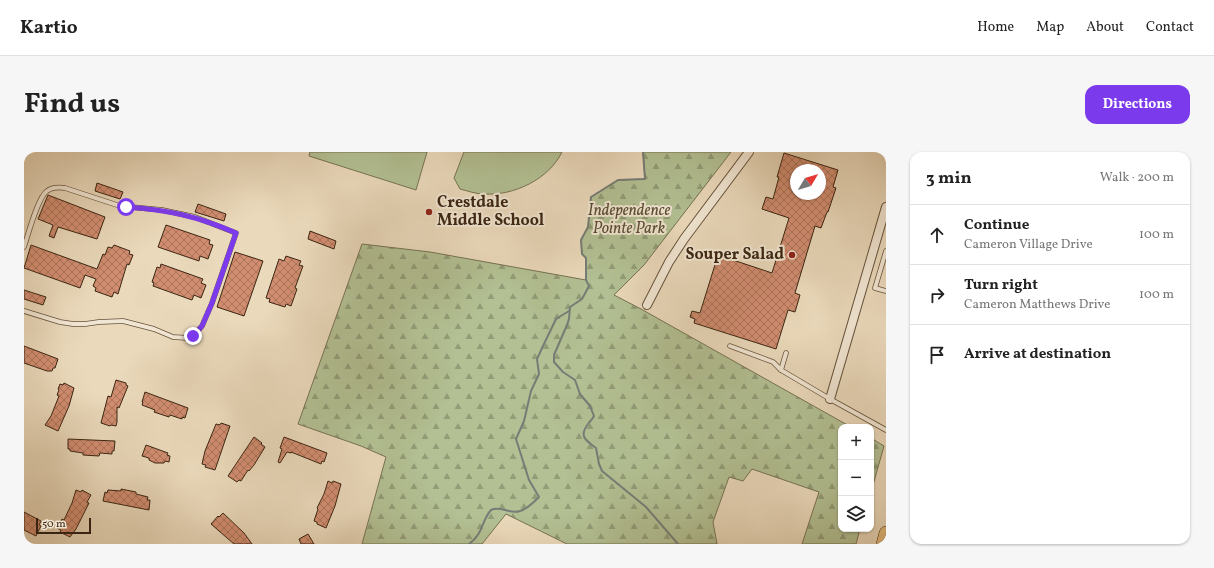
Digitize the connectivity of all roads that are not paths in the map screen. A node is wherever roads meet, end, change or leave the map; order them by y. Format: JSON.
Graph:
{"nodes":[{"id":1,"x":749,"y":152,"type":"edge"},
{"id":2,"x":886,"y":207,"type":"edge"},
{"id":3,"x":24,"y":247,"type":"edge"},
{"id":4,"x":886,"y":251,"type":"edge"},
{"id":5,"x":886,"y":291,"type":"edge"},
{"id":6,"x":647,"y":305,"type":"dead end"},
{"id":7,"x":24,"y":311,"type":"edge"},
{"id":8,"x":730,"y":346,"type":"dead end"},
{"id":9,"x":786,"y":353,"type":"dead end"},
{"id":10,"x":781,"y":370,"type":"junction"},
{"id":11,"x":830,"y":399,"type":"junction"},
{"id":12,"x":886,"y":430,"type":"edge"},
{"id":13,"x":886,"y":533,"type":"edge"},
{"id":14,"x":883,"y":544,"type":"edge"}],
"edges":[{"from":1,"to":6,"type":"street"},
{"from":2,"to":11,"type":"street"},
{"from":3,"to":7,"type":"lane"},
{"from":4,"to":5,"type":"lane"},
{"from":8,"to":10,"type":"lane"},
{"from":9,"to":10,"type":"lane"},
{"from":10,"to":11,"type":"lane"},
{"from":11,"to":12,"type":"lane"},
{"from":13,"to":14,"type":"highway"}]}
